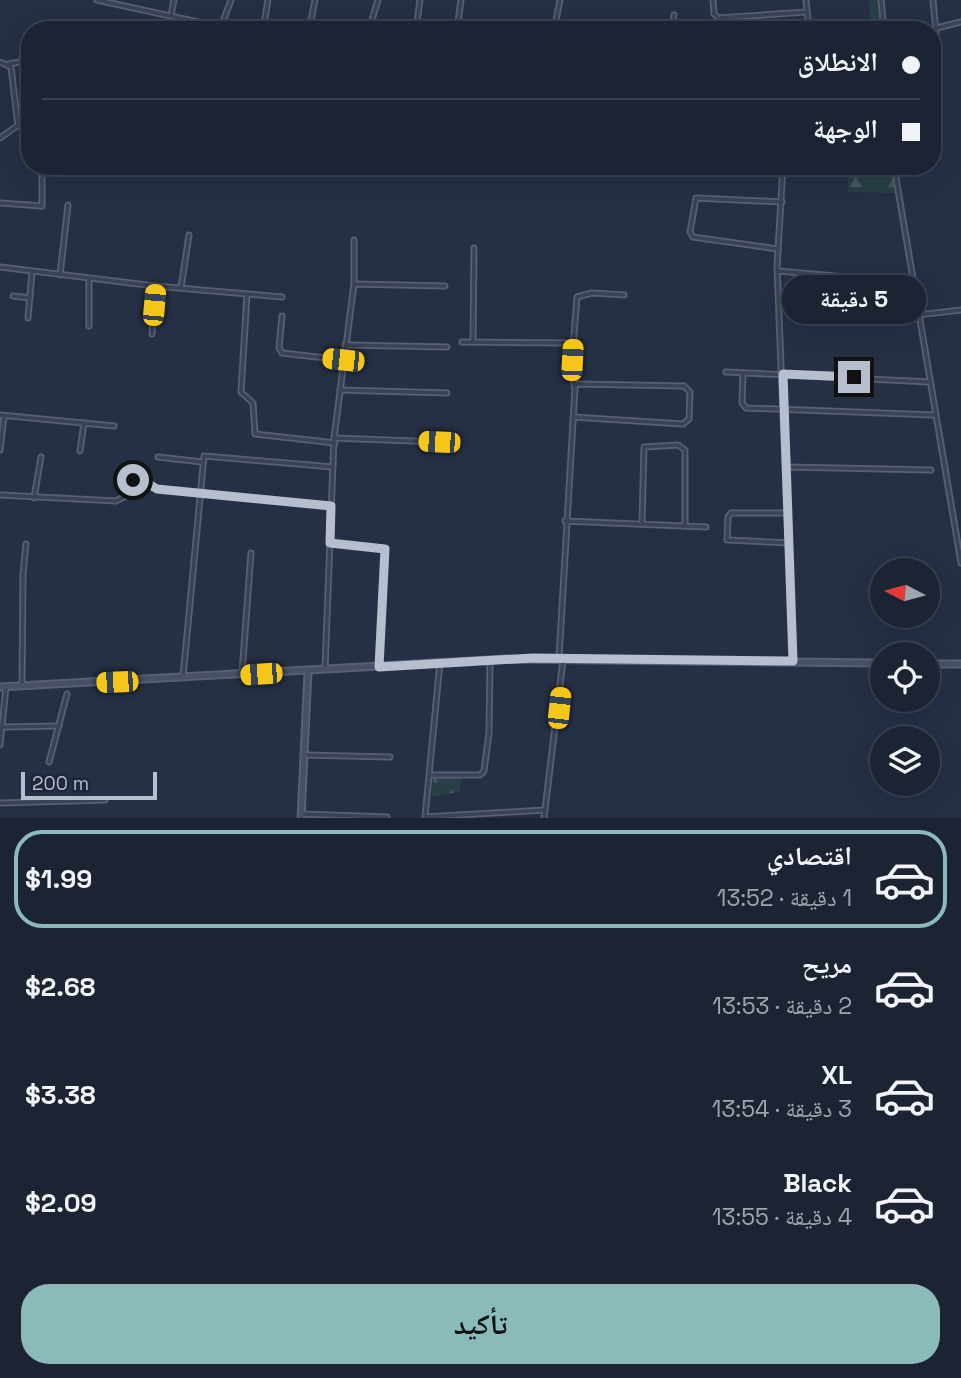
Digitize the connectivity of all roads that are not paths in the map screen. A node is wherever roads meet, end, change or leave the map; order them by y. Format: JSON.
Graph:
{"nodes":[{"id":1,"x":97,"y":0,"type":"edge"},
{"id":2,"x":174,"y":0,"type":"edge"},
{"id":3,"x":231,"y":0,"type":"edge"},
{"id":4,"x":268,"y":0,"type":"edge"},
{"id":5,"x":315,"y":0,"type":"edge"},
{"id":6,"x":378,"y":0,"type":"edge"},
{"id":7,"x":421,"y":0,"type":"edge"},
{"id":8,"x":461,"y":0,"type":"edge"},
{"id":9,"x":561,"y":0,"type":"edge"},
{"id":10,"x":713,"y":0,"type":"edge"},
{"id":11,"x":806,"y":0,"type":"edge"},
{"id":12,"x":881,"y":0,"type":"edge"},
{"id":13,"x":933,"y":0,"type":"edge"},
{"id":14,"x":807,"y":12,"type":"junction"},
{"id":15,"x":171,"y":15,"type":"junction"},
{"id":16,"x":674,"y":15,"type":"dead end"},
{"id":17,"x":883,"y":20,"type":"dead end"},
{"id":18,"x":196,"y":21,"type":"edge"},
{"id":19,"x":223,"y":21,"type":"edge"},
{"id":20,"x":264,"y":21,"type":"edge"},
{"id":21,"x":311,"y":21,"type":"edge"},
{"id":22,"x":372,"y":21,"type":"edge"},
{"id":23,"x":418,"y":21,"type":"edge"},
{"id":24,"x":458,"y":21,"type":"edge"},
{"id":25,"x":556,"y":21,"type":"edge"},
{"id":26,"x":673,"y":21,"type":"edge"},
{"id":27,"x":808,"y":21,"type":"edge"},
{"id":28,"x":936,"y":21,"type":"edge"},
{"id":29,"x":961,"y":22,"type":"edge"},
{"id":30,"x":941,"y":27,"type":"edge"},
{"id":31,"x":0,"y":62,"type":"edge"},
{"id":32,"x":21,"y":62,"type":"edge"},
{"id":33,"x":9,"y":64,"type":"junction"},
{"id":34,"x":21,"y":124,"type":"edge"},
{"id":35,"x":18,"y":126,"type":"junction"},
{"id":36,"x":0,"y":138,"type":"edge"},
{"id":37,"x":42,"y":175,"type":"edge"},
{"id":38,"x":783,"y":175,"type":"edge"},
{"id":39,"x":895,"y":175,"type":"edge"},
{"id":40,"x":782,"y":202,"type":"junction"},
{"id":41,"x":0,"y":203,"type":"edge"},
{"id":42,"x":68,"y":205,"type":"dead end"},
{"id":43,"x":189,"y":235,"type":"dead end"},
{"id":44,"x":354,"y":240,"type":"dead end"},
{"id":45,"x":474,"y":248,"type":"dead end"},
{"id":46,"x":778,"y":249,"type":"junction"},
{"id":47,"x":0,"y":267,"type":"edge"},
{"id":48,"x":779,"y":271,"type":"junction"},
{"id":49,"x":32,"y":272,"type":"junction"},
{"id":50,"x":60,"y":275,"type":"junction"},
{"id":51,"x":89,"y":279,"type":"junction"},
{"id":52,"x":913,"y":283,"type":"junction"},
{"id":53,"x":354,"y":284,"type":"junction"},
{"id":54,"x":155,"y":286,"type":"junction"},
{"id":55,"x":444,"y":286,"type":"dead end"},
{"id":56,"x":181,"y":288,"type":"junction"},
{"id":57,"x":247,"y":295,"type":"junction"},
{"id":58,"x":624,"y":295,"type":"dead end"},
{"id":59,"x":13,"y":296,"type":"dead end"},
{"id":60,"x":282,"y":297,"type":"dead end"},
{"id":61,"x":30,"y":298,"type":"junction"},
{"id":62,"x":961,"y":310,"type":"edge"},
{"id":63,"x":918,"y":314,"type":"junction"},
{"id":64,"x":282,"y":316,"type":"dead end"},
{"id":65,"x":28,"y":318,"type":"dead end"},
{"id":66,"x":89,"y":327,"type":"dead end"},
{"id":67,"x":152,"y":334,"type":"dead end"},
{"id":68,"x":462,"y":342,"type":"dead end"},
{"id":69,"x":473,"y":342,"type":"junction"},
{"id":70,"x":573,"y":343,"type":"junction"},
{"id":71,"x":345,"y":345,"type":"junction"},
{"id":72,"x":447,"y":347,"type":"dead end"},
{"id":73,"x":343,"y":360,"type":"junction"},
{"id":74,"x":726,"y":372,"type":"dead end"},
{"id":75,"x":743,"y":373,"type":"junction"},
{"id":76,"x":783,"y":374,"type":"junction"},
{"id":77,"x":929,"y":382,"type":"junction"},
{"id":78,"x":575,"y":388,"type":"junction"},
{"id":79,"x":340,"y":390,"type":"junction"},
{"id":80,"x":447,"y":393,"type":"dead end"},
{"id":81,"x":783,"y":410,"type":"junction"},
{"id":82,"x":2,"y":415,"type":"edge"},
{"id":83,"x":935,"y":415,"type":"junction"},
{"id":84,"x":573,"y":417,"type":"junction"},
{"id":85,"x":84,"y":423,"type":"junction"},
{"id":86,"x":114,"y":426,"type":"dead end"},
{"id":87,"x":335,"y":440,"type":"junction"},
{"id":88,"x":439,"y":442,"type":"dead end"},
{"id":89,"x":0,"y":450,"type":"edge"},
{"id":90,"x":80,"y":451,"type":"dead end"},
{"id":91,"x":41,"y":457,"type":"dead end"},
{"id":92,"x":158,"y":457,"type":"dead end"},
{"id":93,"x":202,"y":462,"type":"junction"},
{"id":94,"x":332,"y":467,"type":"junction"},
{"id":95,"x":786,"y":467,"type":"junction"},
{"id":96,"x":930,"y":470,"type":"dead end"},
{"id":97,"x":200,"y":494,"type":"junction"},
{"id":98,"x":0,"y":495,"type":"edge"},
{"id":99,"x":34,"y":498,"type":"junction"},
{"id":100,"x":331,"y":506,"type":"junction"},
{"id":101,"x":788,"y":513,"type":"junction"},
{"id":102,"x":565,"y":521,"type":"junction"},
{"id":103,"x":642,"y":524,"type":"junction"},
{"id":104,"x":685,"y":526,"type":"junction"},
{"id":105,"x":706,"y":527,"type":"dead end"},
{"id":106,"x":330,"y":543,"type":"junction"},
{"id":107,"x":789,"y":543,"type":"junction"},
{"id":108,"x":26,"y":544,"type":"dead end"},
{"id":109,"x":251,"y":554,"type":"dead end"},
{"id":110,"x":961,"y":562,"type":"edge"},
{"id":111,"x":561,"y":658,"type":"junction"},
{"id":112,"x":490,"y":660,"type":"junction"},
{"id":113,"x":793,"y":661,"type":"junction"},
{"id":114,"x":440,"y":662,"type":"junction"},
{"id":115,"x":870,"y":663,"type":"edge"},
{"id":116,"x":940,"y":664,"type":"edge"},
{"id":117,"x":961,"y":664,"type":"edge"},
{"id":118,"x":379,"y":667,"type":"junction"},
{"id":119,"x":325,"y":671,"type":"junction"},
{"id":120,"x":308,"y":672,"type":"junction"},
{"id":121,"x":242,"y":676,"type":"junction"},
{"id":122,"x":183,"y":679,"type":"junction"},
{"id":123,"x":22,"y":686,"type":"junction"},
{"id":124,"x":3,"y":687,"type":"edge"},
{"id":125,"x":67,"y":694,"type":"dead end"},
{"id":126,"x":60,"y":726,"type":"junction"},
{"id":127,"x":2,"y":727,"type":"edge"},
{"id":128,"x":0,"y":746,"type":"edge"},
{"id":129,"x":304,"y":755,"type":"junction"},
{"id":130,"x":390,"y":757,"type":"dead end"},
{"id":131,"x":49,"y":762,"type":"dead end"},
{"id":132,"x":430,"y":775,"type":"junction"},
{"id":133,"x":105,"y":800,"type":"dead end"},
{"id":134,"x":0,"y":803,"type":"edge"},
{"id":135,"x":545,"y":810,"type":"junction"},
{"id":136,"x":301,"y":816,"type":"edge"},
{"id":137,"x":387,"y":817,"type":"edge"},
{"id":138,"x":544,"y":818,"type":"edge"}],
"edges":[{"from":1,"to":15,"type":"street"},
{"from":2,"to":15,"type":"street"},
{"from":3,"to":19,"type":"street"},
{"from":4,"to":20,"type":"street"},
{"from":5,"to":21,"type":"street"},
{"from":6,"to":22,"type":"street"},
{"from":7,"to":23,"type":"street"},
{"from":8,"to":24,"type":"street"},
{"from":9,"to":25,"type":"street"},
{"from":10,"to":14,"type":"street"},
{"from":11,"to":14,"type":"street"},
{"from":12,"to":17,"type":"street"},
{"from":13,"to":28,"type":"street"},
{"from":14,"to":27,"type":"street"},
{"from":15,"to":18,"type":"street"},
{"from":16,"to":26,"type":"street"},
{"from":29,"to":30,"type":"street"},
{"from":31,"to":33,"type":"street"},
{"from":32,"to":33,"type":"street"},
{"from":33,"to":35,"type":"street"},
{"from":34,"to":35,"type":"street"},
{"from":35,"to":36,"type":"street"},
{"from":37,"to":41,"type":"street"},
{"from":38,"to":40,"type":"street"},
{"from":39,"to":52,"type":"street"},
{"from":40,"to":46,"type":"street"},
{"from":40,"to":46,"type":"street"},
{"from":42,"to":50,"type":"street"},
{"from":43,"to":56,"type":"street"},
{"from":44,"to":53,"type":"street"},
{"from":45,"to":69,"type":"street"},
{"from":46,"to":48,"type":"street"},
{"from":47,"to":49,"type":"street"},
{"from":48,"to":52,"type":"street"},
{"from":48,"to":76,"type":"street"},
{"from":49,"to":50,"type":"street"},
{"from":49,"to":61,"type":"street"},
{"from":50,"to":51,"type":"street"},
{"from":51,"to":54,"type":"street"},
{"from":51,"to":66,"type":"street"},
{"from":52,"to":63,"type":"street"},
{"from":53,"to":55,"type":"street"},
{"from":53,"to":71,"type":"street"},
{"from":54,"to":56,"type":"street"},
{"from":54,"to":67,"type":"street"},
{"from":56,"to":57,"type":"street"},
{"from":57,"to":60,"type":"street"},
{"from":57,"to":87,"type":"street"},
{"from":58,"to":70,"type":"street"},
{"from":59,"to":61,"type":"street"},
{"from":61,"to":65,"type":"street"},
{"from":62,"to":63,"type":"street"},
{"from":63,"to":77,"type":"street"},
{"from":64,"to":73,"type":"street"},
{"from":68,"to":69,"type":"street"},
{"from":69,"to":70,"type":"street"},
{"from":70,"to":78,"type":"street"},
{"from":71,"to":72,"type":"street"},
{"from":71,"to":73,"type":"street"},
{"from":73,"to":79,"type":"street"},
{"from":74,"to":75,"type":"street"},
{"from":75,"to":76,"type":"street"},
{"from":75,"to":81,"type":"street"},
{"from":76,"to":77,"type":"street"},
{"from":76,"to":81,"type":"street"},
{"from":77,"to":83,"type":"street"},
{"from":78,"to":84,"type":"street"},
{"from":78,"to":84,"type":"street"},
{"from":79,"to":80,"type":"street"},
{"from":79,"to":87,"type":"street"},
{"from":81,"to":83,"type":"street"},
{"from":81,"to":95,"type":"street"},
{"from":82,"to":85,"type":"street"},
{"from":82,"to":89,"type":"street"},
{"from":83,"to":110,"type":"street"},
{"from":84,"to":102,"type":"street"},
{"from":85,"to":86,"type":"street"},
{"from":85,"to":90,"type":"street"},
{"from":87,"to":88,"type":"street"},
{"from":87,"to":94,"type":"street"},
{"from":91,"to":99,"type":"street"},
{"from":92,"to":93,"type":"street"},
{"from":93,"to":94,"type":"street"},
{"from":93,"to":97,"type":"street"},
{"from":94,"to":100,"type":"street"},
{"from":95,"to":96,"type":"street"},
{"from":95,"to":101,"type":"street"},
{"from":97,"to":99,"type":"street"},
{"from":97,"to":100,"type":"street"},
{"from":97,"to":122,"type":"street"},
{"from":98,"to":99,"type":"street"},
{"from":100,"to":106,"type":"street"},
{"from":101,"to":107,"type":"street"},
{"from":101,"to":107,"type":"street"},
{"from":102,"to":103,"type":"street"},
{"from":102,"to":111,"type":"street"},
{"from":103,"to":104,"type":"street"},
{"from":103,"to":104,"type":"street"},
{"from":104,"to":105,"type":"street"},
{"from":106,"to":118,"type":"street"},
{"from":106,"to":119,"type":"street"},
{"from":107,"to":113,"type":"street"},
{"from":108,"to":123,"type":"street"},
{"from":109,"to":121,"type":"street"},
{"from":111,"to":112,"type":"main road"},
{"from":111,"to":113,"type":"main road"},
{"from":111,"to":135,"type":"street"},
{"from":112,"to":114,"type":"main road"},
{"from":112,"to":132,"type":"street"},
{"from":113,"to":115,"type":"main road"},
{"from":114,"to":118,"type":"main road"},
{"from":114,"to":132,"type":"street"},
{"from":116,"to":117,"type":"main road"},
{"from":118,"to":119,"type":"main road"},
{"from":119,"to":120,"type":"main road"},
{"from":120,"to":121,"type":"main road"},
{"from":120,"to":129,"type":"main road"},
{"from":121,"to":122,"type":"main road"},
{"from":122,"to":123,"type":"main road"},
{"from":123,"to":124,"type":"main road"},
{"from":124,"to":127,"type":"street"},
{"from":125,"to":126,"type":"street"},
{"from":126,"to":127,"type":"street"},
{"from":126,"to":131,"type":"street"},
{"from":127,"to":128,"type":"street"},
{"from":129,"to":130,"type":"street"},
{"from":129,"to":136,"type":"main road"},
{"from":132,"to":135,"type":"street"},
{"from":133,"to":134,"type":"street"},
{"from":135,"to":138,"type":"street"},
{"from":136,"to":137,"type":"street"}]}
